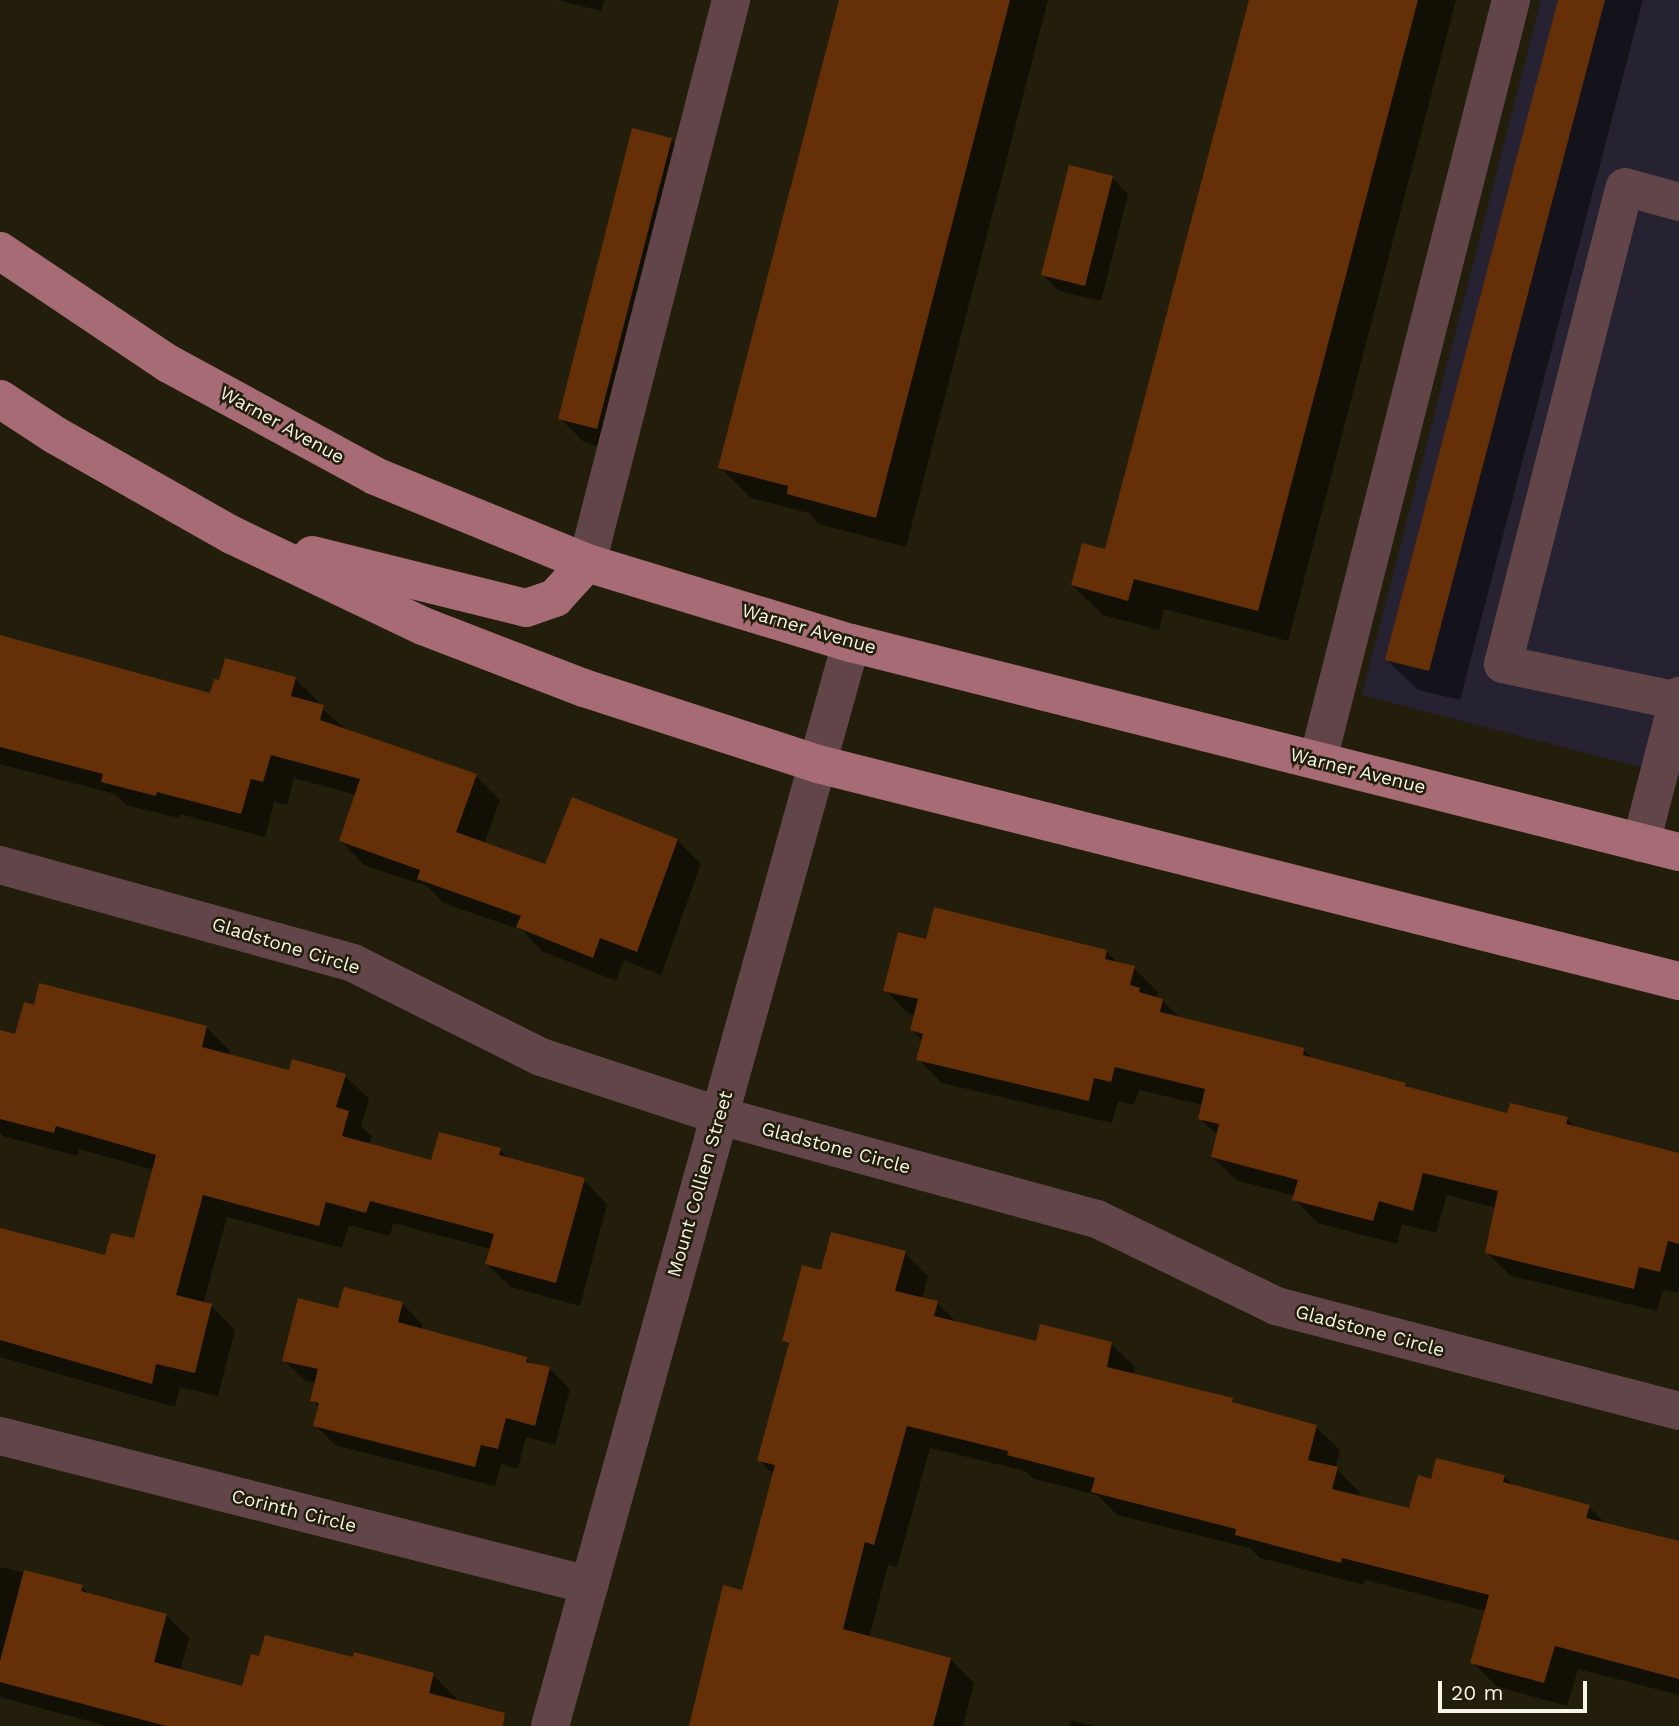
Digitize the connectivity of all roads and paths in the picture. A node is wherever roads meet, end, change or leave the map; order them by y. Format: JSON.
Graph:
{"nodes":[{"id":1,"x":731,"y":0,"type":"edge"},
{"id":2,"x":1511,"y":0,"type":"edge"},
{"id":3,"x":1679,"y":202,"type":"edge"},
{"id":4,"x":0,"y":251,"type":"edge"},
{"id":5,"x":0,"y":399,"type":"edge"},
{"id":6,"x":232,"y":535,"type":"junction"},
{"id":7,"x":587,"y":563,"type":"junction"},
{"id":8,"x":851,"y":643,"type":"junction"},
{"id":9,"x":1678,"y":698,"type":"edge"},
{"id":10,"x":1318,"y":760,"type":"junction"},
{"id":11,"x":818,"y":764,"type":"junction"},
{"id":12,"x":1641,"y":843,"type":"junction"},
{"id":13,"x":1679,"y":852,"type":"edge"},
{"id":14,"x":0,"y":864,"type":"edge"},
{"id":15,"x":1679,"y":981,"type":"edge"},
{"id":16,"x":720,"y":1116,"type":"junction"},
{"id":17,"x":1679,"y":1411,"type":"edge"},
{"id":18,"x":0,"y":1436,"type":"edge"},
{"id":19,"x":589,"y":1585,"type":"junction"},
{"id":20,"x":550,"y":1726,"type":"edge"}],
"edges":[{"from":1,"to":7,"type":"street"},
{"from":2,"to":10,"type":"street"},
{"from":3,"to":9,"type":"street"},
{"from":4,"to":7,"type":"main road","name":"Warner Avenue"},
{"from":5,"to":6,"type":"main road"},
{"from":6,"to":7,"type":"main road"},
{"from":6,"to":11,"type":"main road"},
{"from":7,"to":8,"type":"main road","name":"Warner Avenue"},
{"from":8,"to":10,"type":"main road","name":"Warner Avenue"},
{"from":8,"to":11,"type":"street","name":"Mount Collien Street"},
{"from":9,"to":12,"type":"street"},
{"from":10,"to":12,"type":"main road","name":"Warner Avenue"},
{"from":11,"to":15,"type":"main road"},
{"from":11,"to":16,"type":"street","name":"Mount Collien Street"},
{"from":12,"to":13,"type":"main road","name":"Warner Avenue"},
{"from":14,"to":16,"type":"street","name":"Gladstone Circle"},
{"from":16,"to":17,"type":"street","name":"Gladstone Circle"},
{"from":16,"to":19,"type":"street","name":"Mount Collien Street"},
{"from":18,"to":19,"type":"street","name":"Corinth Circle"},
{"from":19,"to":20,"type":"street","name":"Mount Collien Street"}]}
